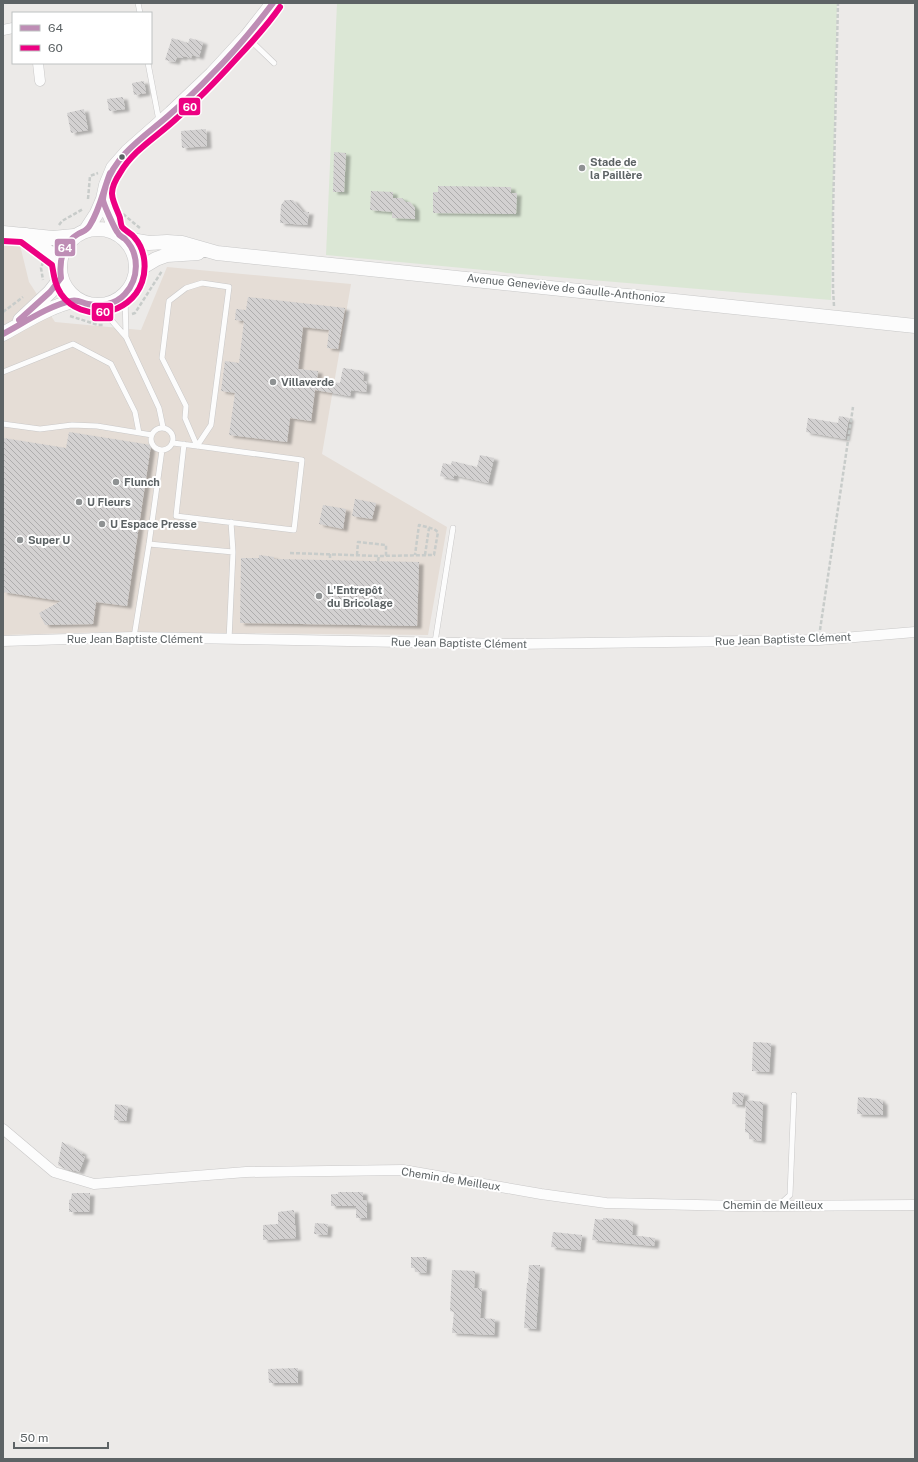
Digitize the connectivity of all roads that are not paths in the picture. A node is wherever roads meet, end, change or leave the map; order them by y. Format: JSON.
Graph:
{"nodes":[{"id":1,"x":273,"y":3,"type":"edge"},
{"id":2,"x":247,"y":36,"type":"junction"},
{"id":3,"x":274,"y":63,"type":"dead end"},
{"id":4,"x":38,"y":64,"type":"edge"},
{"id":5,"x":148,"y":64,"type":"edge"},
{"id":6,"x":40,"y":81,"type":"dead end"},
{"id":7,"x":159,"y":124,"type":"junction"},
{"id":8,"x":103,"y":198,"type":"junction"},
{"id":9,"x":3,"y":233,"type":"edge"},
{"id":10,"x":80,"y":233,"type":"junction"},
{"id":11,"x":24,"y":234,"type":"junction"},
{"id":12,"x":121,"y":236,"type":"junction"},
{"id":13,"x":217,"y":252,"type":"junction"},
{"id":14,"x":60,"y":261,"type":"junction"},
{"id":15,"x":136,"y":271,"type":"junction"},
{"id":16,"x":61,"y":278,"type":"junction"},
{"id":17,"x":125,"y":294,"type":"junction"},
{"id":18,"x":78,"y":300,"type":"junction"},
{"id":19,"x":96,"y":305,"type":"junction"},
{"id":20,"x":915,"y":326,"type":"edge"},
{"id":21,"x":5,"y":333,"type":"edge"},
{"id":22,"x":126,"y":338,"type":"junction"},
{"id":23,"x":3,"y":372,"type":"edge"},
{"id":24,"x":3,"y":424,"type":"edge"},
{"id":25,"x":163,"y":427,"type":"junction"},
{"id":26,"x":139,"y":433,"type":"junction"},
{"id":27,"x":152,"y":435,"type":"junction"},
{"id":28,"x":173,"y":443,"type":"junction"},
{"id":29,"x":184,"y":444,"type":"junction"},
{"id":30,"x":197,"y":446,"type":"junction"},
{"id":31,"x":162,"y":450,"type":"junction"},
{"id":32,"x":231,"y":522,"type":"junction"},
{"id":33,"x":453,"y":528,"type":"dead end"},
{"id":34,"x":149,"y":544,"type":"junction"},
{"id":35,"x":233,"y":552,"type":"junction"},
{"id":36,"x":915,"y":631,"type":"edge"},
{"id":37,"x":134,"y":637,"type":"junction"},
{"id":38,"x":229,"y":640,"type":"junction"},
{"id":39,"x":3,"y":641,"type":"edge"},
{"id":40,"x":435,"y":642,"type":"junction"},
{"id":41,"x":794,"y":1095,"type":"dead end"},
{"id":42,"x":3,"y":1129,"type":"edge"},
{"id":43,"x":915,"y":1205,"type":"edge"},
{"id":44,"x":778,"y":1206,"type":"junction"}],
"edges":[{"from":1,"to":2,"type":"main road"},
{"from":2,"to":3,"type":"lane"},
{"from":2,"to":7,"type":"main road"},
{"from":4,"to":6,"type":"street"},
{"from":5,"to":7,"type":"lane"},
{"from":7,"to":8,"type":"main road"},
{"from":8,"to":10,"type":"main road"},
{"from":8,"to":12,"type":"main road"},
{"from":9,"to":11,"type":"main road"},
{"from":10,"to":11,"type":"main road"},
{"from":10,"to":12,"type":"main road"},
{"from":10,"to":14,"type":"main road"},
{"from":11,"to":14,"type":"main road"},
{"from":12,"to":13,"type":"main road","name":"Avenue Geneviève de Gaulle-Anthonioz"},
{"from":12,"to":15,"type":"main road"},
{"from":13,"to":15,"type":"main road","name":"Avenue Geneviève de Gaulle-Anthonioz"},
{"from":13,"to":20,"type":"main road","name":"Avenue Geneviève de Gaulle-Anthonioz"},
{"from":14,"to":16,"type":"main road"},
{"from":15,"to":17,"type":"main road"},
{"from":16,"to":18,"type":"main road"},
{"from":16,"to":21,"type":"main road"},
{"from":17,"to":19,"type":"main road"},
{"from":17,"to":22,"type":"lane"},
{"from":18,"to":19,"type":"main road"},
{"from":18,"to":21,"type":"main road"},
{"from":19,"to":22,"type":"lane"},
{"from":22,"to":25,"type":"lane"},
{"from":23,"to":26,"type":"lane"},
{"from":24,"to":26,"type":"lane"},
{"from":25,"to":27,"type":"lane"},
{"from":25,"to":28,"type":"lane"},
{"from":26,"to":27,"type":"lane"},
{"from":27,"to":31,"type":"lane"},
{"from":28,"to":29,"type":"lane"},
{"from":28,"to":31,"type":"lane"},
{"from":29,"to":30,"type":"lane"},
{"from":29,"to":32,"type":"lane"},
{"from":30,"to":30,"type":"lane"},
{"from":30,"to":32,"type":"lane"},
{"from":31,"to":34,"type":"lane"},
{"from":32,"to":35,"type":"lane"},
{"from":33,"to":40,"type":"lane"},
{"from":34,"to":35,"type":"lane"},
{"from":34,"to":37,"type":"lane"},
{"from":35,"to":38,"type":"lane"},
{"from":36,"to":40,"type":"street","name":"Rue Jean Baptiste Clément"},
{"from":37,"to":38,"type":"street","name":"Rue Jean Baptiste Clément"},
{"from":37,"to":39,"type":"street","name":"Rue Jean Baptiste Clément"},
{"from":38,"to":40,"type":"street","name":"Rue Jean Baptiste Clément"},
{"from":41,"to":44,"type":"lane"},
{"from":42,"to":44,"type":"street","name":"Chemin de Meilleux"},
{"from":43,"to":44,"type":"street","name":"Chemin de Meilleux"}]}
